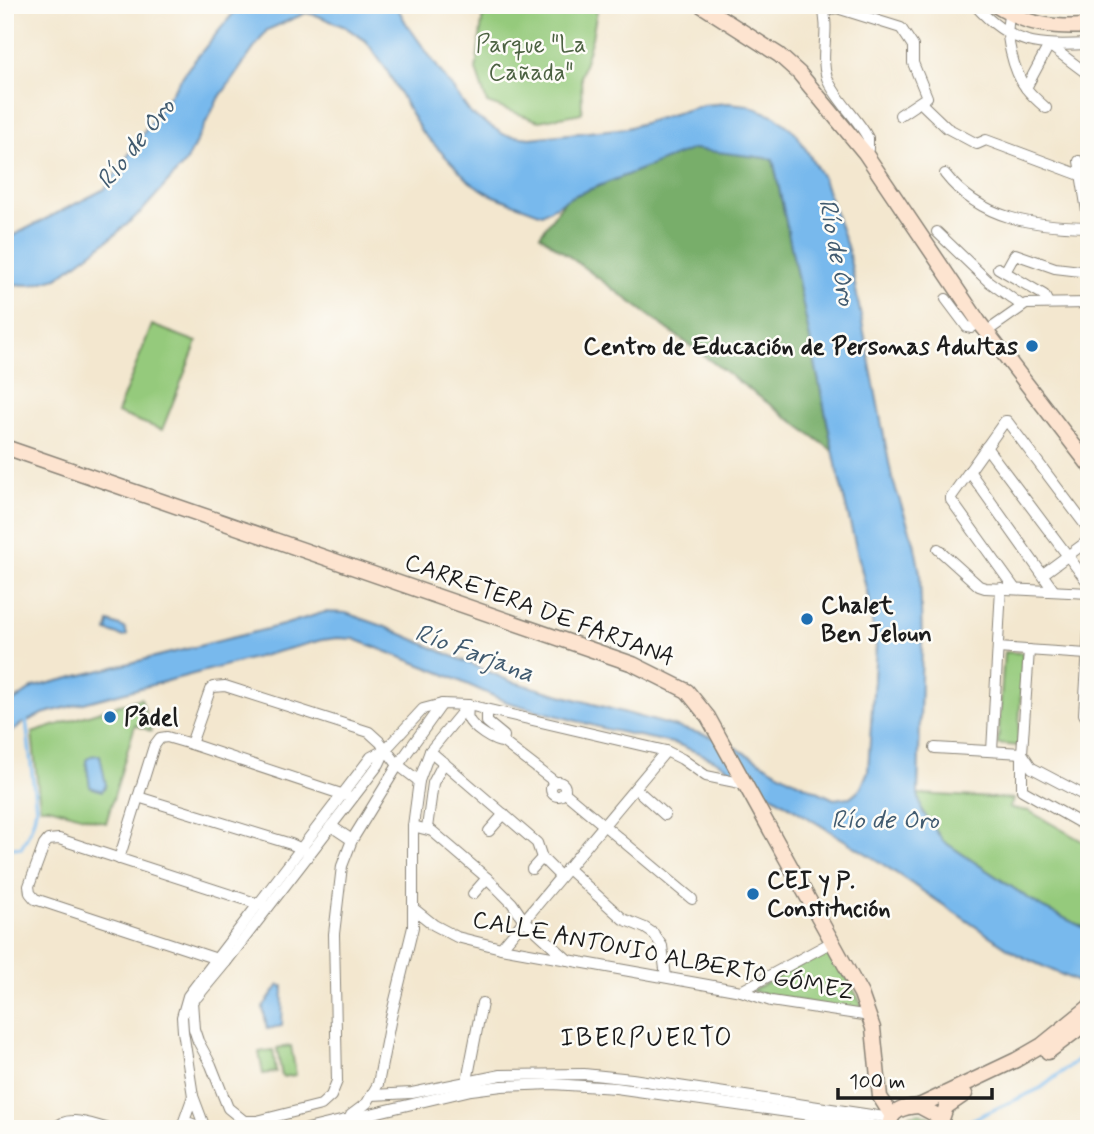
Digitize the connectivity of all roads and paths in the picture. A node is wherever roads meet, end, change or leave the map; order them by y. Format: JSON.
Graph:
{"nodes":[{"id":1,"x":701,"y":5,"type":"edge"},
{"id":2,"x":975,"y":5,"type":"edge"},
{"id":3,"x":995,"y":5,"type":"edge"},
{"id":4,"x":822,"y":8,"type":"edge"},
{"id":5,"x":1010,"y":14,"type":"junction"},
{"id":6,"x":1089,"y":26,"type":"edge"},
{"id":7,"x":1007,"y":34,"type":"junction"},
{"id":8,"x":1089,"y":44,"type":"edge"},
{"id":9,"x":1049,"y":46,"type":"junction"},
{"id":10,"x":1089,"y":75,"type":"edge"},
{"id":11,"x":1026,"y":88,"type":"junction"},
{"id":12,"x":921,"y":103,"type":"junction"},
{"id":13,"x":1046,"y":108,"type":"dead end"},
{"id":14,"x":900,"y":115,"type":"dead end"},
{"id":15,"x":865,"y":153,"type":"junction"},
{"id":16,"x":1079,"y":161,"type":"dead end"},
{"id":17,"x":945,"y":174,"type":"dead end"},
{"id":18,"x":1080,"y":176,"type":"junction"},
{"id":19,"x":1089,"y":226,"type":"edge"},
{"id":20,"x":937,"y":232,"type":"dead end"},
{"id":21,"x":1089,"y":272,"type":"edge"},
{"id":22,"x":946,"y":299,"type":"dead end"},
{"id":23,"x":1048,"y":303,"type":"junction"},
{"id":24,"x":1089,"y":303,"type":"edge"},
{"id":25,"x":1021,"y":305,"type":"junction"},
{"id":26,"x":983,"y":327,"type":"junction"},
{"id":27,"x":5,"y":447,"type":"edge"},
{"id":28,"x":986,"y":447,"type":"junction"},
{"id":29,"x":1089,"y":465,"type":"edge"},
{"id":30,"x":970,"y":471,"type":"junction"},
{"id":31,"x":1089,"y":530,"type":"edge"},
{"id":32,"x":1089,"y":540,"type":"edge"},
{"id":33,"x":939,"y":548,"type":"dead end"},
{"id":34,"x":1068,"y":555,"type":"junction"},
{"id":35,"x":1043,"y":574,"type":"junction"},
{"id":36,"x":1089,"y":584,"type":"edge"},
{"id":37,"x":1001,"y":588,"type":"junction"},
{"id":38,"x":1015,"y":589,"type":"junction"},
{"id":39,"x":1054,"y":591,"type":"junction"},
{"id":40,"x":1089,"y":593,"type":"edge"},
{"id":41,"x":1089,"y":630,"type":"edge"},
{"id":42,"x":998,"y":648,"type":"junction"},
{"id":43,"x":1029,"y":650,"type":"junction"},
{"id":44,"x":1087,"y":653,"type":"edge"},
{"id":45,"x":1087,"y":697,"type":"edge"},
{"id":46,"x":442,"y":704,"type":"junction"},
{"id":47,"x":468,"y":705,"type":"junction"},
{"id":48,"x":488,"y":710,"type":"junction"},
{"id":49,"x":1089,"y":722,"type":"edge"},
{"id":50,"x":503,"y":742,"type":"junction"},
{"id":51,"x":191,"y":744,"type":"junction"},
{"id":52,"x":386,"y":748,"type":"junction"},
{"id":53,"x":935,"y":748,"type":"dead end"},
{"id":54,"x":430,"y":751,"type":"junction"},
{"id":55,"x":666,"y":751,"type":"junction"},
{"id":56,"x":992,"y":751,"type":"junction"},
{"id":57,"x":1022,"y":753,"type":"junction"},
{"id":58,"x":443,"y":762,"type":"junction"},
{"id":59,"x":398,"y":765,"type":"junction"},
{"id":60,"x":419,"y":781,"type":"junction"},
{"id":61,"x":743,"y":781,"type":"junction"},
{"id":62,"x":635,"y":788,"type":"junction"},
{"id":63,"x":342,"y":794,"type":"junction"},
{"id":64,"x":138,"y":797,"type":"junction"},
{"id":65,"x":353,"y":799,"type":"junction"},
{"id":66,"x":1089,"y":799,"type":"edge"},
{"id":67,"x":504,"y":814,"type":"junction"},
{"id":68,"x":665,"y":815,"type":"dead end"},
{"id":69,"x":413,"y":825,"type":"junction"},
{"id":70,"x":604,"y":825,"type":"junction"},
{"id":71,"x":331,"y":826,"type":"junction"},
{"id":72,"x":427,"y":828,"type":"junction"},
{"id":73,"x":1089,"y":828,"type":"edge"},
{"id":74,"x":489,"y":831,"type":"dead end"},
{"id":75,"x":352,"y":840,"type":"junction"},
{"id":76,"x":305,"y":851,"type":"junction"},
{"id":77,"x":542,"y":858,"type":"junction"},
{"id":78,"x":119,"y":859,"type":"junction"},
{"id":79,"x":532,"y":869,"type":"dead end"},
{"id":80,"x":563,"y":872,"type":"junction"},
{"id":81,"x":487,"y":878,"type":"junction"},
{"id":82,"x":473,"y":894,"type":"dead end"},
{"id":83,"x":691,"y":899,"type":"dead end"},
{"id":84,"x":263,"y":905,"type":"junction"},
{"id":85,"x":414,"y":909,"type":"junction"},
{"id":86,"x":523,"y":919,"type":"junction"},
{"id":87,"x":832,"y":942,"type":"junction"},
{"id":88,"x":501,"y":948,"type":"junction"},
{"id":89,"x":221,"y":959,"type":"junction"},
{"id":90,"x":568,"y":960,"type":"junction"},
{"id":91,"x":666,"y":977,"type":"junction"},
{"id":92,"x":741,"y":991,"type":"junction"},
{"id":93,"x":189,"y":1003,"type":"junction"},
{"id":94,"x":482,"y":1003,"type":"dead end"},
{"id":95,"x":1088,"y":1012,"type":"edge"},
{"id":96,"x":870,"y":1016,"type":"junction"},
{"id":97,"x":467,"y":1081,"type":"junction"},
{"id":98,"x":372,"y":1095,"type":"junction"},
{"id":99,"x":194,"y":1096,"type":"junction"},
{"id":100,"x":919,"y":1106,"type":"junction"},
{"id":101,"x":377,"y":1112,"type":"junction"},
{"id":102,"x":342,"y":1120,"type":"junction"},
{"id":103,"x":893,"y":1120,"type":"edge"},
{"id":104,"x":5,"y":1125,"type":"edge"},
{"id":105,"x":178,"y":1126,"type":"edge"},
{"id":106,"x":942,"y":1126,"type":"edge"},
{"id":107,"x":205,"y":1128,"type":"edge"},
{"id":108,"x":20,"y":1129,"type":"edge"},
{"id":109,"x":54,"y":1129,"type":"edge"},
{"id":110,"x":110,"y":1129,"type":"edge"},
{"id":111,"x":307,"y":1129,"type":"edge"}],
"edges":[{"from":1,"to":15,"type":"main road"},
{"from":2,"to":7,"type":"street"},
{"from":3,"to":5,"type":"main road"},
{"from":4,"to":12,"type":"street"},
{"from":4,"to":15,"type":"street"},
{"from":5,"to":6,"type":"main road"},
{"from":5,"to":7,"type":"street"},
{"from":7,"to":9,"type":"street"},
{"from":7,"to":11,"type":"street"},
{"from":8,"to":9,"type":"street"},
{"from":9,"to":10,"type":"street"},
{"from":9,"to":11,"type":"street"},
{"from":11,"to":13,"type":"street"},
{"from":12,"to":14,"type":"street"},
{"from":12,"to":18,"type":"street"},
{"from":15,"to":26,"type":"main road"},
{"from":16,"to":18,"type":"street"},
{"from":17,"to":19,"type":"street"},
{"from":18,"to":19,"type":"street"},
{"from":20,"to":25,"type":"street"},
{"from":21,"to":23,"type":"street"},
{"from":22,"to":26,"type":"street"},
{"from":23,"to":24,"type":"street"},
{"from":23,"to":25,"type":"street"},
{"from":25,"to":26,"type":"street"},
{"from":26,"to":29,"type":"main road"},
{"from":27,"to":61,"type":"main road","name":"CARRETERA DE FARJANA"},
{"from":28,"to":30,"type":"street"},
{"from":28,"to":31,"type":"street"},
{"from":28,"to":34,"type":"street"},
{"from":30,"to":35,"type":"street"},
{"from":30,"to":38,"type":"street"},
{"from":32,"to":34,"type":"street"},
{"from":33,"to":37,"type":"street"},
{"from":34,"to":35,"type":"street"},
{"from":34,"to":36,"type":"street"},
{"from":35,"to":39,"type":"street"},
{"from":37,"to":38,"type":"street"},
{"from":37,"to":42,"type":"street"},
{"from":38,"to":39,"type":"street"},
{"from":39,"to":40,"type":"street"},
{"from":41,"to":44,"type":"street"},
{"from":42,"to":43,"type":"street"},
{"from":42,"to":56,"type":"street"},
{"from":43,"to":44,"type":"street"},
{"from":43,"to":57,"type":"street"},
{"from":44,"to":45,"type":"street"},
{"from":45,"to":49,"type":"street"},
{"from":46,"to":47,"type":"street"},
{"from":46,"to":52,"type":"street"},
{"from":46,"to":59,"type":"street"},
{"from":47,"to":48,"type":"street"},
{"from":47,"to":50,"type":"street"},
{"from":47,"to":54,"type":"street"},
{"from":48,"to":50,"type":"street"},
{"from":48,"to":55,"type":"street"},
{"from":50,"to":70,"type":"street"},
{"from":51,"to":52,"type":"street"},
{"from":51,"to":63,"type":"street"},
{"from":51,"to":64,"type":"street"},
{"from":52,"to":59,"type":"street"},
{"from":52,"to":63,"type":"street"},
{"from":52,"to":65,"type":"street"},
{"from":53,"to":56,"type":"street"},
{"from":54,"to":58,"type":"street"},
{"from":54,"to":60,"type":"street"},
{"from":55,"to":61,"type":"street"},
{"from":55,"to":62,"type":"street"},
{"from":56,"to":57,"type":"street"},
{"from":57,"to":66,"type":"street"},
{"from":57,"to":73,"type":"street"},
{"from":58,"to":67,"type":"street"},
{"from":58,"to":72,"type":"street"},
{"from":59,"to":60,"type":"street"},
{"from":59,"to":75,"type":"street"},
{"from":60,"to":69,"type":"street"},
{"from":61,"to":87,"type":"main road","name":"CARRETERA DE FARJANA"},
{"from":62,"to":68,"type":"street"},
{"from":62,"to":70,"type":"street"},
{"from":63,"to":65,"type":"street"},
{"from":63,"to":76,"type":"street"},
{"from":64,"to":76,"type":"street"},
{"from":64,"to":78,"type":"street"},
{"from":65,"to":71,"type":"street"},
{"from":67,"to":74,"type":"street"},
{"from":67,"to":77,"type":"street"},
{"from":69,"to":72,"type":"street"},
{"from":69,"to":85,"type":"street"},
{"from":70,"to":80,"type":"street"},
{"from":70,"to":83,"type":"street"},
{"from":71,"to":75,"type":"street"},
{"from":71,"to":76,"type":"street"},
{"from":72,"to":81,"type":"street"},
{"from":75,"to":93,"type":"street"},
{"from":76,"to":84,"type":"street"},
{"from":77,"to":79,"type":"street"},
{"from":77,"to":80,"type":"street"},
{"from":78,"to":84,"type":"street"},
{"from":78,"to":89,"type":"street"},
{"from":80,"to":86,"type":"street"},
{"from":80,"to":91,"type":"street"},
{"from":81,"to":82,"type":"street"},
{"from":81,"to":86,"type":"street"},
{"from":84,"to":89,"type":"street"},
{"from":85,"to":88,"type":"street","name":"CALLE ANTONIO ALBERTO GÓMEZ"},
{"from":85,"to":98,"type":"street"},
{"from":86,"to":88,"type":"street"},
{"from":86,"to":90,"type":"street"},
{"from":87,"to":92,"type":"street"},
{"from":87,"to":96,"type":"main road","name":"CARRETERA DE FARJANA"},
{"from":88,"to":90,"type":"street","name":"CALLE ANTONIO ALBERTO GÓMEZ"},
{"from":89,"to":93,"type":"street"},
{"from":90,"to":91,"type":"street","name":"CALLE ANTONIO ALBERTO GÓMEZ"},
{"from":91,"to":92,"type":"street","name":"CALLE ANTONIO ALBERTO GÓMEZ"},
{"from":92,"to":96,"type":"street","name":"CALLE ANTONIO ALBERTO GÓMEZ"},
{"from":93,"to":99,"type":"street"},
{"from":94,"to":97,"type":"street"},
{"from":95,"to":100,"type":"main road"},
{"from":95,"to":106,"type":"main road"},
{"from":96,"to":103,"type":"main road","name":"CARRETERA DE FARJANA"},
{"from":97,"to":98,"type":"street"},
{"from":97,"to":103,"type":"street"},
{"from":98,"to":101,"type":"street"},
{"from":98,"to":102,"type":"street"},
{"from":99,"to":105,"type":"street"},
{"from":99,"to":107,"type":"street"},
{"from":100,"to":103,"type":"main road"},
{"from":100,"to":106,"type":"main road"},
{"from":101,"to":102,"type":"street"},
{"from":101,"to":103,"type":"street"},
{"from":102,"to":111,"type":"street"},
{"from":104,"to":108,"type":"street"},
{"from":105,"to":107,"type":"street"},
{"from":109,"to":110,"type":"street"}]}
